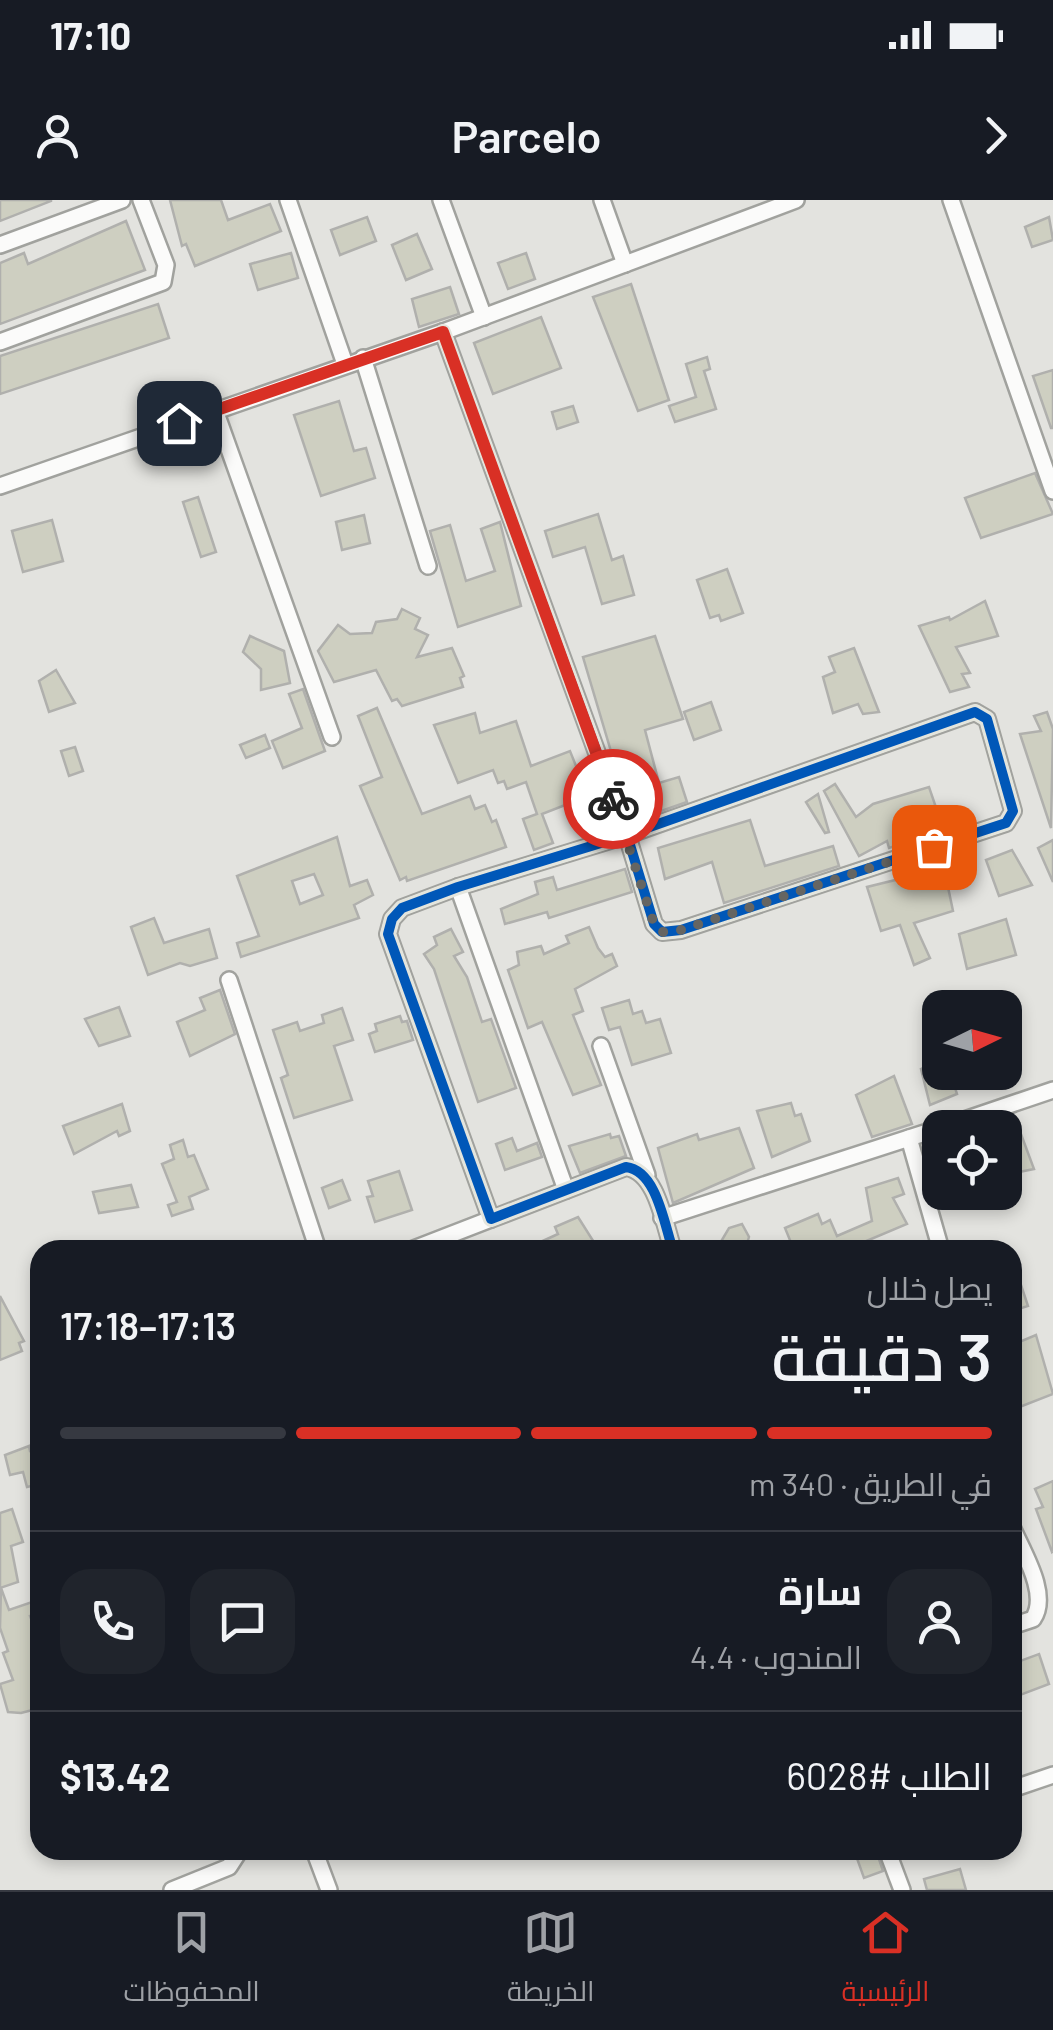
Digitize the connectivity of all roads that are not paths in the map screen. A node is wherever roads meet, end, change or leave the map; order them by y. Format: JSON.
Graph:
{"nodes":[{"id":1,"x":122,"y":200,"type":"edge"},
{"id":2,"x":141,"y":200,"type":"edge"},
{"id":3,"x":288,"y":200,"type":"edge"},
{"id":4,"x":441,"y":200,"type":"edge"},
{"id":5,"x":602,"y":200,"type":"edge"},
{"id":6,"x":796,"y":200,"type":"edge"},
{"id":7,"x":951,"y":200,"type":"edge"},
{"id":8,"x":0,"y":245,"type":"edge"},
{"id":9,"x":626,"y":264,"type":"junction"},
{"id":10,"x":484,"y":317,"type":"junction"},
{"id":11,"x":443,"y":332,"type":"junction"},
{"id":12,"x":0,"y":342,"type":"edge"},
{"id":13,"x":363,"y":358,"type":"junction"},
{"id":14,"x":346,"y":364,"type":"junction"},
{"id":15,"x":214,"y":410,"type":"junction"},
{"id":16,"x":0,"y":486,"type":"edge"},
{"id":17,"x":1053,"y":491,"type":"edge"},
{"id":18,"x":428,"y":566,"type":"dead end"},
{"id":19,"x":332,"y":737,"type":"dead end"},
{"id":20,"x":626,"y":836,"type":"junction"},
{"id":21,"x":458,"y":886,"type":"junction"},
{"id":22,"x":229,"y":980,"type":"dead end"},
{"id":23,"x":601,"y":1046,"type":"dead end"},
{"id":24,"x":1053,"y":1090,"type":"edge"},
{"id":25,"x":994,"y":1110,"type":"edge"},
{"id":26,"x":922,"y":1134,"type":"edge"},
{"id":27,"x":909,"y":1138,"type":"junction"},
{"id":28,"x":648,"y":1179,"type":"junction"},
{"id":29,"x":566,"y":1190,"type":"junction"},
{"id":30,"x":662,"y":1218,"type":"junction"},
{"id":31,"x":491,"y":1220,"type":"junction"},
{"id":32,"x":315,"y":1240,"type":"edge"},
{"id":33,"x":437,"y":1240,"type":"edge"},
{"id":34,"x":670,"y":1240,"type":"edge"},
{"id":35,"x":938,"y":1240,"type":"edge"},
{"id":36,"x":1022,"y":1551,"type":"edge"},
{"id":37,"x":1022,"y":1622,"type":"edge"},
{"id":38,"x":1053,"y":1775,"type":"edge"},
{"id":39,"x":1022,"y":1786,"type":"edge"},
{"id":40,"x":234,"y":1860,"type":"edge"},
{"id":41,"x":318,"y":1860,"type":"edge"},
{"id":42,"x":892,"y":1860,"type":"edge"},
{"id":43,"x":172,"y":1890,"type":"edge"},
{"id":44,"x":329,"y":1890,"type":"edge"},
{"id":45,"x":902,"y":1890,"type":"edge"}],
"edges":[{"from":1,"to":8,"type":"street"},
{"from":2,"to":12,"type":"street"},
{"from":3,"to":14,"type":"street"},
{"from":4,"to":10,"type":"street"},
{"from":5,"to":9,"type":"street"},
{"from":6,"to":9,"type":"street"},
{"from":7,"to":17,"type":"street"},
{"from":9,"to":10,"type":"street"},
{"from":10,"to":11,"type":"street"},
{"from":11,"to":13,"type":"street"},
{"from":11,"to":20,"type":"street"},
{"from":13,"to":14,"type":"street"},
{"from":13,"to":18,"type":"street"},
{"from":14,"to":15,"type":"street"},
{"from":15,"to":16,"type":"street"},
{"from":15,"to":19,"type":"street"},
{"from":20,"to":20,"type":"street"},
{"from":20,"to":21,"type":"street"},
{"from":21,"to":29,"type":"street"},
{"from":21,"to":31,"type":"street"},
{"from":22,"to":32,"type":"street"},
{"from":23,"to":28,"type":"street"},
{"from":24,"to":25,"type":"street"},
{"from":26,"to":27,"type":"street"},
{"from":27,"to":30,"type":"street"},
{"from":27,"to":35,"type":"street"},
{"from":28,"to":29,"type":"street"},
{"from":28,"to":30,"type":"street"},
{"from":29,"to":31,"type":"street"},
{"from":30,"to":34,"type":"street"},
{"from":31,"to":33,"type":"street"},
{"from":36,"to":37,"type":"street"},
{"from":38,"to":39,"type":"street"},
{"from":40,"to":43,"type":"street"},
{"from":41,"to":44,"type":"street"},
{"from":42,"to":45,"type":"street"}]}
